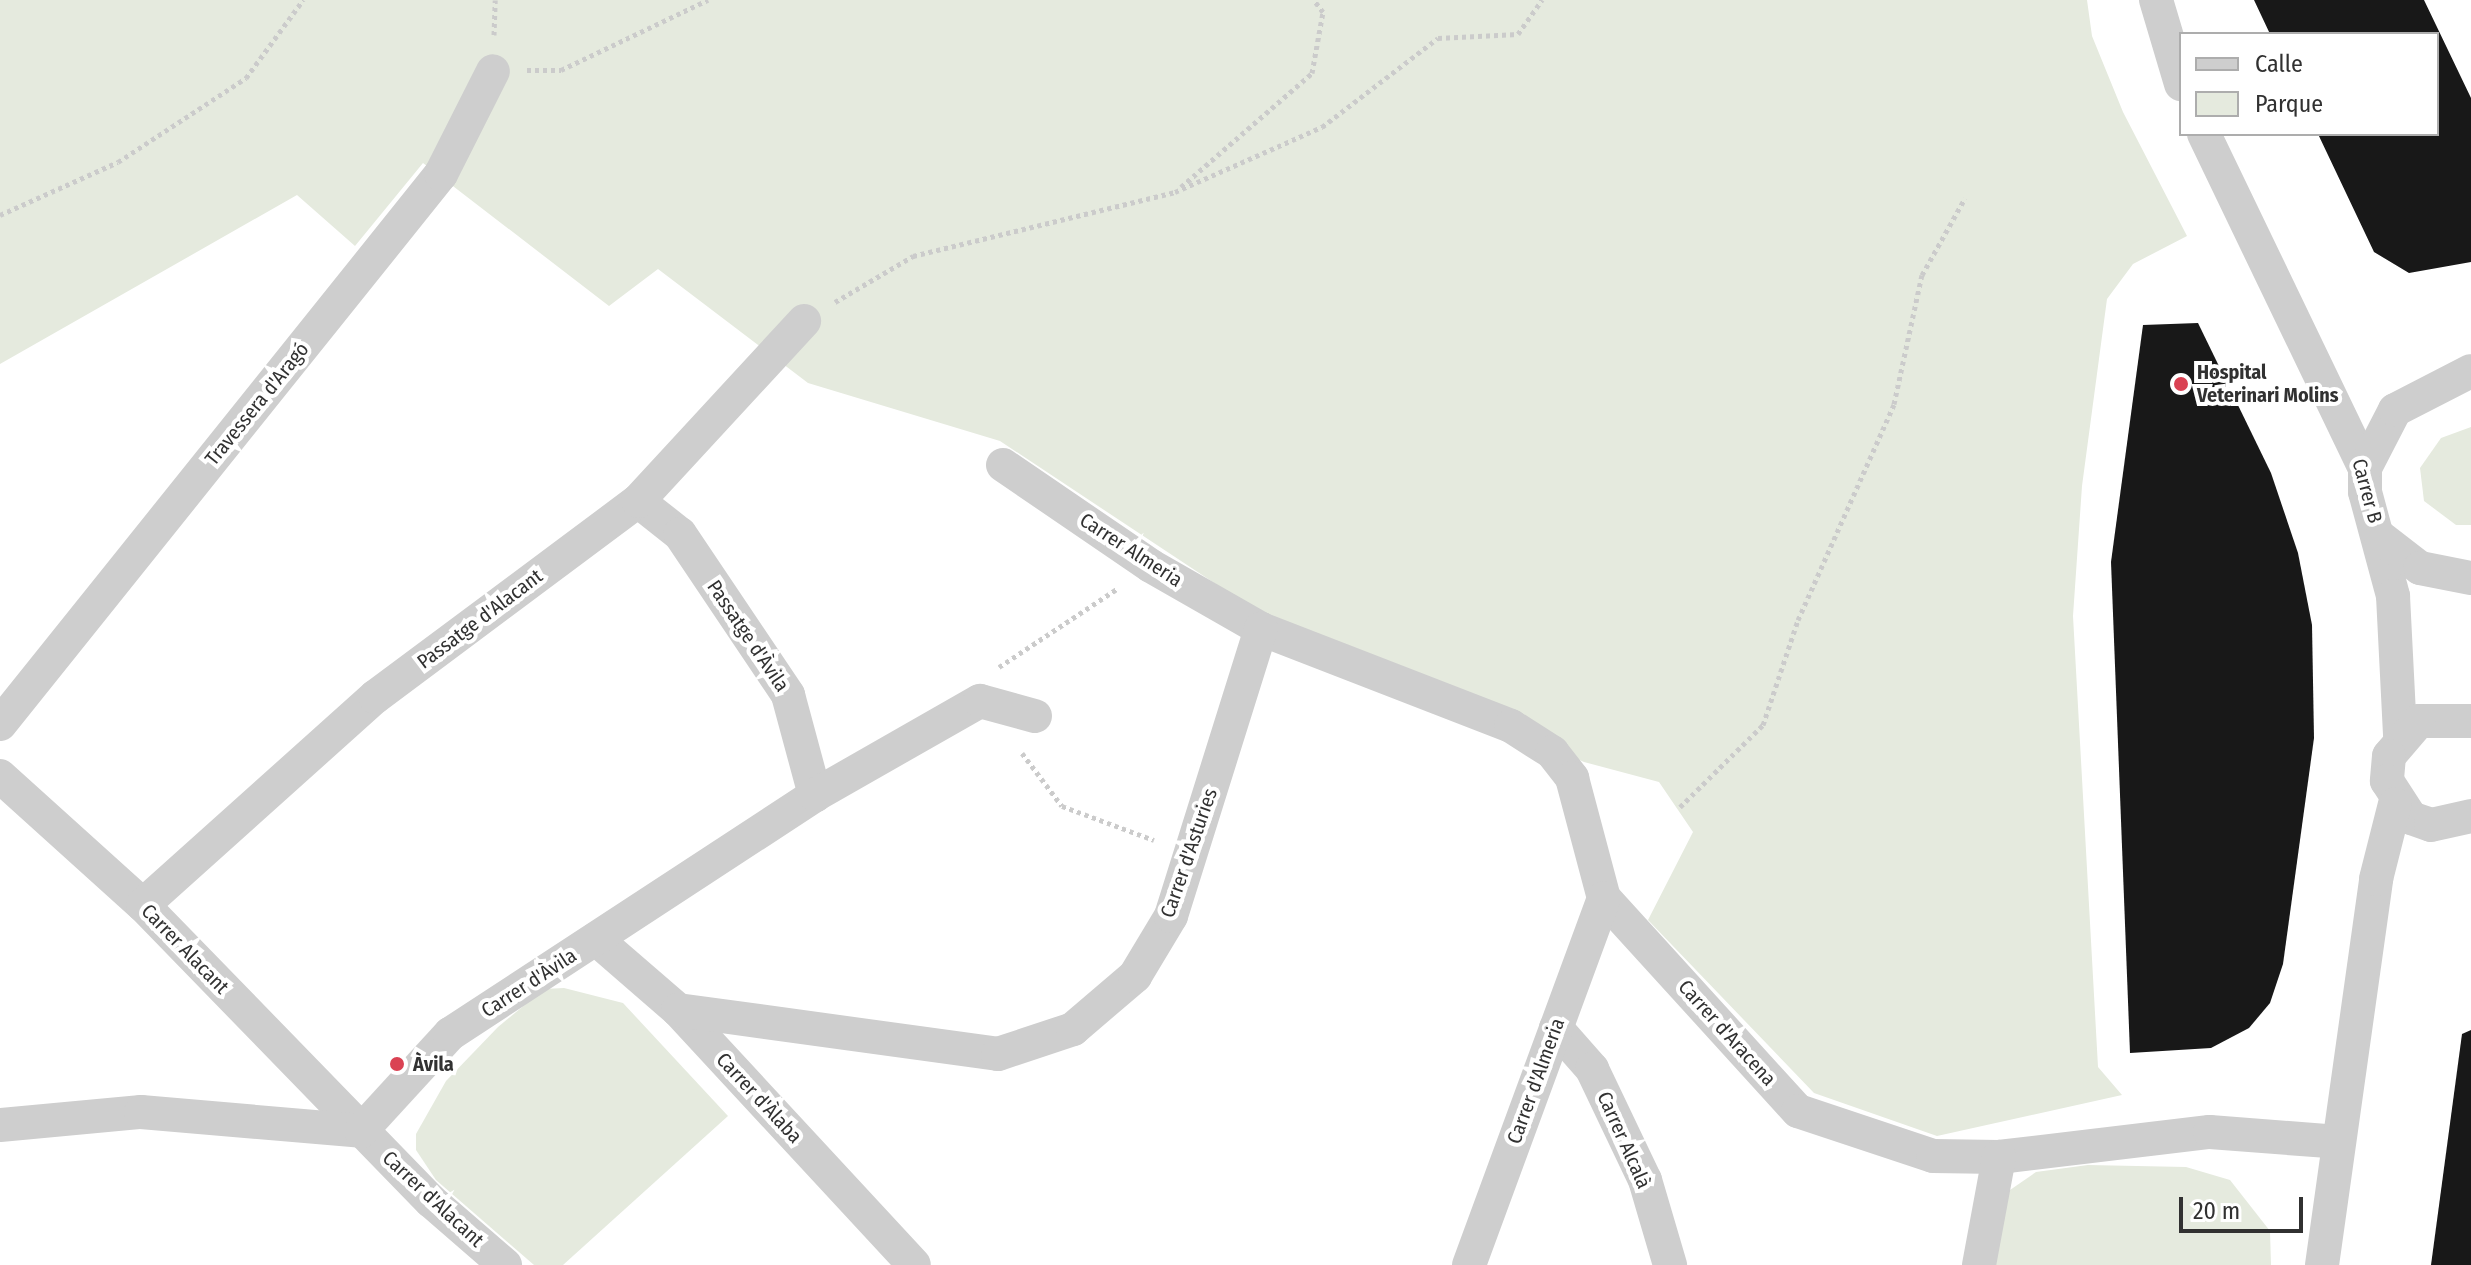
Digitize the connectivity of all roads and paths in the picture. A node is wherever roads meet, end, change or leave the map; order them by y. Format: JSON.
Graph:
{"nodes":[{"id":1,"x":303,"y":0,"type":"edge"},
{"id":2,"x":708,"y":0,"type":"edge"},
{"id":3,"x":1314,"y":0,"type":"edge"},
{"id":4,"x":1542,"y":0,"type":"edge"},
{"id":5,"x":2156,"y":0,"type":"edge"},
{"id":6,"x":493,"y":71,"type":"joint"},
{"id":7,"x":2179,"y":77,"type":"edge"},
{"id":8,"x":2205,"y":136,"type":"edge"},
{"id":9,"x":1175,"y":192,"type":"junction"},
{"id":10,"x":1965,"y":198,"type":"dead end"},
{"id":11,"x":0,"y":215,"type":"edge"},
{"id":12,"x":804,"y":321,"type":"joint"},
{"id":13,"x":2471,"y":371,"type":"edge"},
{"id":14,"x":1003,"y":465,"type":"dead end"},
{"id":15,"x":2365,"y":468,"type":"junction"},
{"id":16,"x":638,"y":501,"type":"junction"},
{"id":17,"x":2381,"y":538,"type":"junction"},
{"id":18,"x":2471,"y":578,"type":"edge"},
{"id":19,"x":1115,"y":590,"type":"dead end"},
{"id":20,"x":1261,"y":629,"type":"junction"},
{"id":21,"x":1010,"y":653,"type":"dead end"},
{"id":22,"x":1035,"y":716,"type":"dead end"},
{"id":23,"x":2471,"y":721,"type":"edge"},
{"id":24,"x":0,"y":724,"type":"edge"},
{"id":25,"x":2400,"y":736,"type":"junction"},
{"id":26,"x":0,"y":776,"type":"edge"},
{"id":27,"x":815,"y":795,"type":"junction"},
{"id":28,"x":2395,"y":804,"type":"junction"},
{"id":29,"x":1062,"y":806,"type":"dead end"},
{"id":30,"x":1680,"y":807,"type":"dead end"},
{"id":31,"x":2471,"y":816,"type":"edge"},
{"id":32,"x":1169,"y":845,"type":"dead end"},
{"id":33,"x":1604,"y":898,"type":"junction"},
{"id":34,"x":143,"y":905,"type":"junction"},
{"id":35,"x":596,"y":939,"type":"junction"},
{"id":36,"x":678,"y":1010,"type":"junction"},
{"id":37,"x":1556,"y":1028,"type":"junction"},
{"id":38,"x":0,"y":1125,"type":"edge"},
{"id":39,"x":361,"y":1131,"type":"junction"},
{"id":40,"x":2339,"y":1142,"type":"junction"},
{"id":41,"x":1999,"y":1157,"type":"junction"},
{"id":42,"x":505,"y":1265,"type":"edge"},
{"id":43,"x":914,"y":1265,"type":"edge"},
{"id":44,"x":1469,"y":1265,"type":"edge"},
{"id":45,"x":1670,"y":1265,"type":"edge"},
{"id":46,"x":1979,"y":1265,"type":"edge"},
{"id":47,"x":2322,"y":1265,"type":"edge"}],
"edges":[{"from":1,"to":11,"type":"path"},
{"from":2,"to":6,"type":"path"},
{"from":3,"to":9,"type":"path"},
{"from":4,"to":9,"type":"path"},
{"from":5,"to":7,"type":"street"},
{"from":6,"to":24,"type":"street","name":"Travessera d'Aragó"},
{"from":8,"to":15,"type":"street","name":"Carrer B"},
{"from":9,"to":12,"type":"path"},
{"from":10,"to":30,"type":"path"},
{"from":12,"to":16,"type":"street","name":"Passatge d'Alacant"},
{"from":13,"to":15,"type":"street"},
{"from":14,"to":20,"type":"street","name":"Carrer Almeria"},
{"from":15,"to":17,"type":"street","name":"Carrer B"},
{"from":16,"to":27,"type":"street","name":"Passatge d'Àvila"},
{"from":16,"to":34,"type":"street","name":"Passatge d'Alacant"},
{"from":17,"to":18,"type":"street"},
{"from":17,"to":25,"type":"street","name":"Carrer B"},
{"from":19,"to":21,"type":"path"},
{"from":20,"to":33,"type":"street","name":"Carrer d'Aracena"},
{"from":20,"to":36,"type":"street","name":"Carrer d'Asturies"},
{"from":22,"to":27,"type":"street","name":"Carrer d'Àvila"},
{"from":23,"to":25,"type":"street"},
{"from":25,"to":28,"type":"street","name":"Carrer B"},
{"from":26,"to":34,"type":"street","name":"Carrer Alacant"},
{"from":27,"to":35,"type":"street","name":"Carrer d'Àvila"},
{"from":28,"to":31,"type":"street"},
{"from":28,"to":40,"type":"street","name":"Carrer B"},
{"from":29,"to":32,"type":"path"},
{"from":33,"to":37,"type":"street","name":"Carrer d'Almeria"},
{"from":33,"to":41,"type":"street","name":"Carrer d'Aracena"},
{"from":34,"to":39,"type":"street","name":"Carrer Alacant"},
{"from":35,"to":36,"type":"street","name":"Carrer d'Àlaba"},
{"from":35,"to":39,"type":"street","name":"Carrer d'Àvila"},
{"from":36,"to":43,"type":"street","name":"Carrer d'Àlaba"},
{"from":37,"to":44,"type":"street","name":"Carrer d'Almeria"},
{"from":37,"to":45,"type":"street","name":"Carrer Alcalà"},
{"from":38,"to":39,"type":"street"},
{"from":39,"to":42,"type":"street","name":"Carrer d'Alacant"},
{"from":40,"to":41,"type":"street","name":"Carrer d'Aracena"},
{"from":40,"to":47,"type":"street","name":"Carrer B"},
{"from":41,"to":46,"type":"street"}]}
